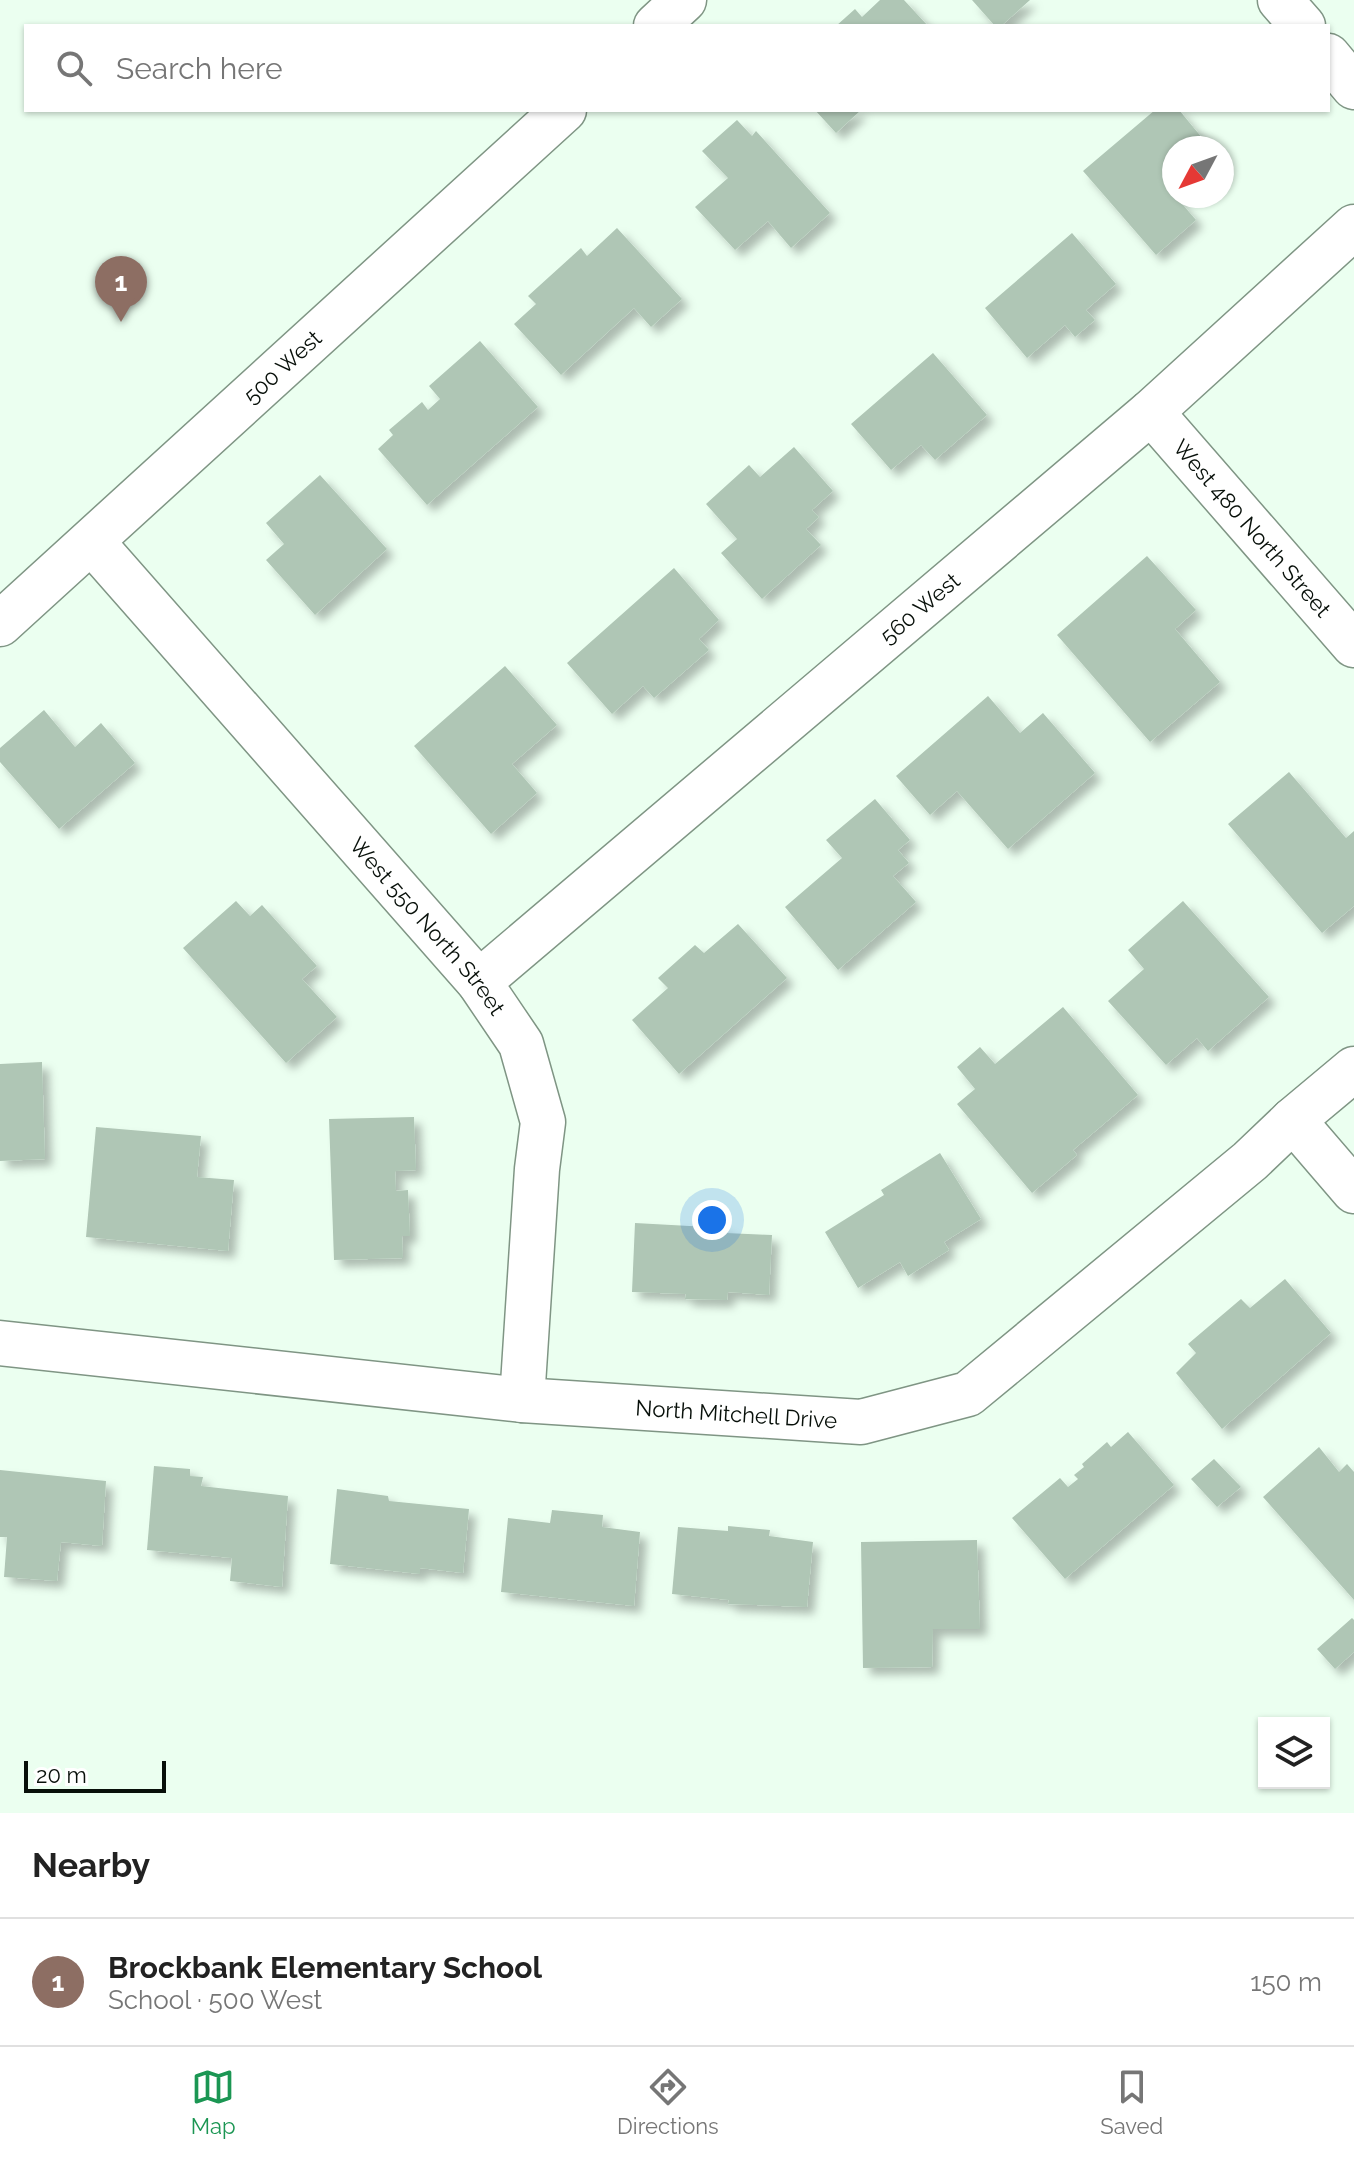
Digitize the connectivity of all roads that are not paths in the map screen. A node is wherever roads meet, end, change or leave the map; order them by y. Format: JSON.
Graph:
{"nodes":[{"id":1,"x":684,"y":0,"type":"edge"},
{"id":2,"x":1280,"y":0,"type":"edge"},
{"id":3,"x":658,"y":24,"type":"edge"},
{"id":4,"x":1301,"y":24,"type":"edge"},
{"id":5,"x":1330,"y":58,"type":"edge"},
{"id":6,"x":1354,"y":87,"type":"edge"},
{"id":7,"x":562,"y":112,"type":"edge"},
{"id":8,"x":1354,"y":227,"type":"edge"},
{"id":9,"x":1151,"y":412,"type":"junction"},
{"id":10,"x":92,"y":542,"type":"junction"},
{"id":11,"x":0,"y":624,"type":"edge"},
{"id":12,"x":1354,"y":645,"type":"edge"},
{"id":13,"x":479,"y":982,"type":"junction"},
{"id":14,"x":1354,"y":1069,"type":"edge"},
{"id":15,"x":1293,"y":1120,"type":"junction"},
{"id":16,"x":1354,"y":1191,"type":"edge"},
{"id":17,"x":0,"y":1343,"type":"edge"},
{"id":18,"x":522,"y":1400,"type":"junction"}],
"edges":[{"from":1,"to":3,"type":"street"},
{"from":2,"to":4,"type":"street"},
{"from":5,"to":6,"type":"street"},
{"from":7,"to":10,"type":"street","name":"500 West"},
{"from":8,"to":9,"type":"street","name":"560 West"},
{"from":9,"to":12,"type":"street","name":"West 480 North Street"},
{"from":9,"to":13,"type":"street","name":"560 West"},
{"from":10,"to":11,"type":"street","name":"500 West"},
{"from":10,"to":13,"type":"street","name":"West 550 North Street"},
{"from":13,"to":18,"type":"street","name":"West 550 North Street"},
{"from":14,"to":15,"type":"street","name":"North Mitchell Drive"},
{"from":15,"to":16,"type":"street"},
{"from":15,"to":18,"type":"street","name":"North Mitchell Drive"},
{"from":17,"to":18,"type":"street","name":"North Mitchell Drive"}]}
